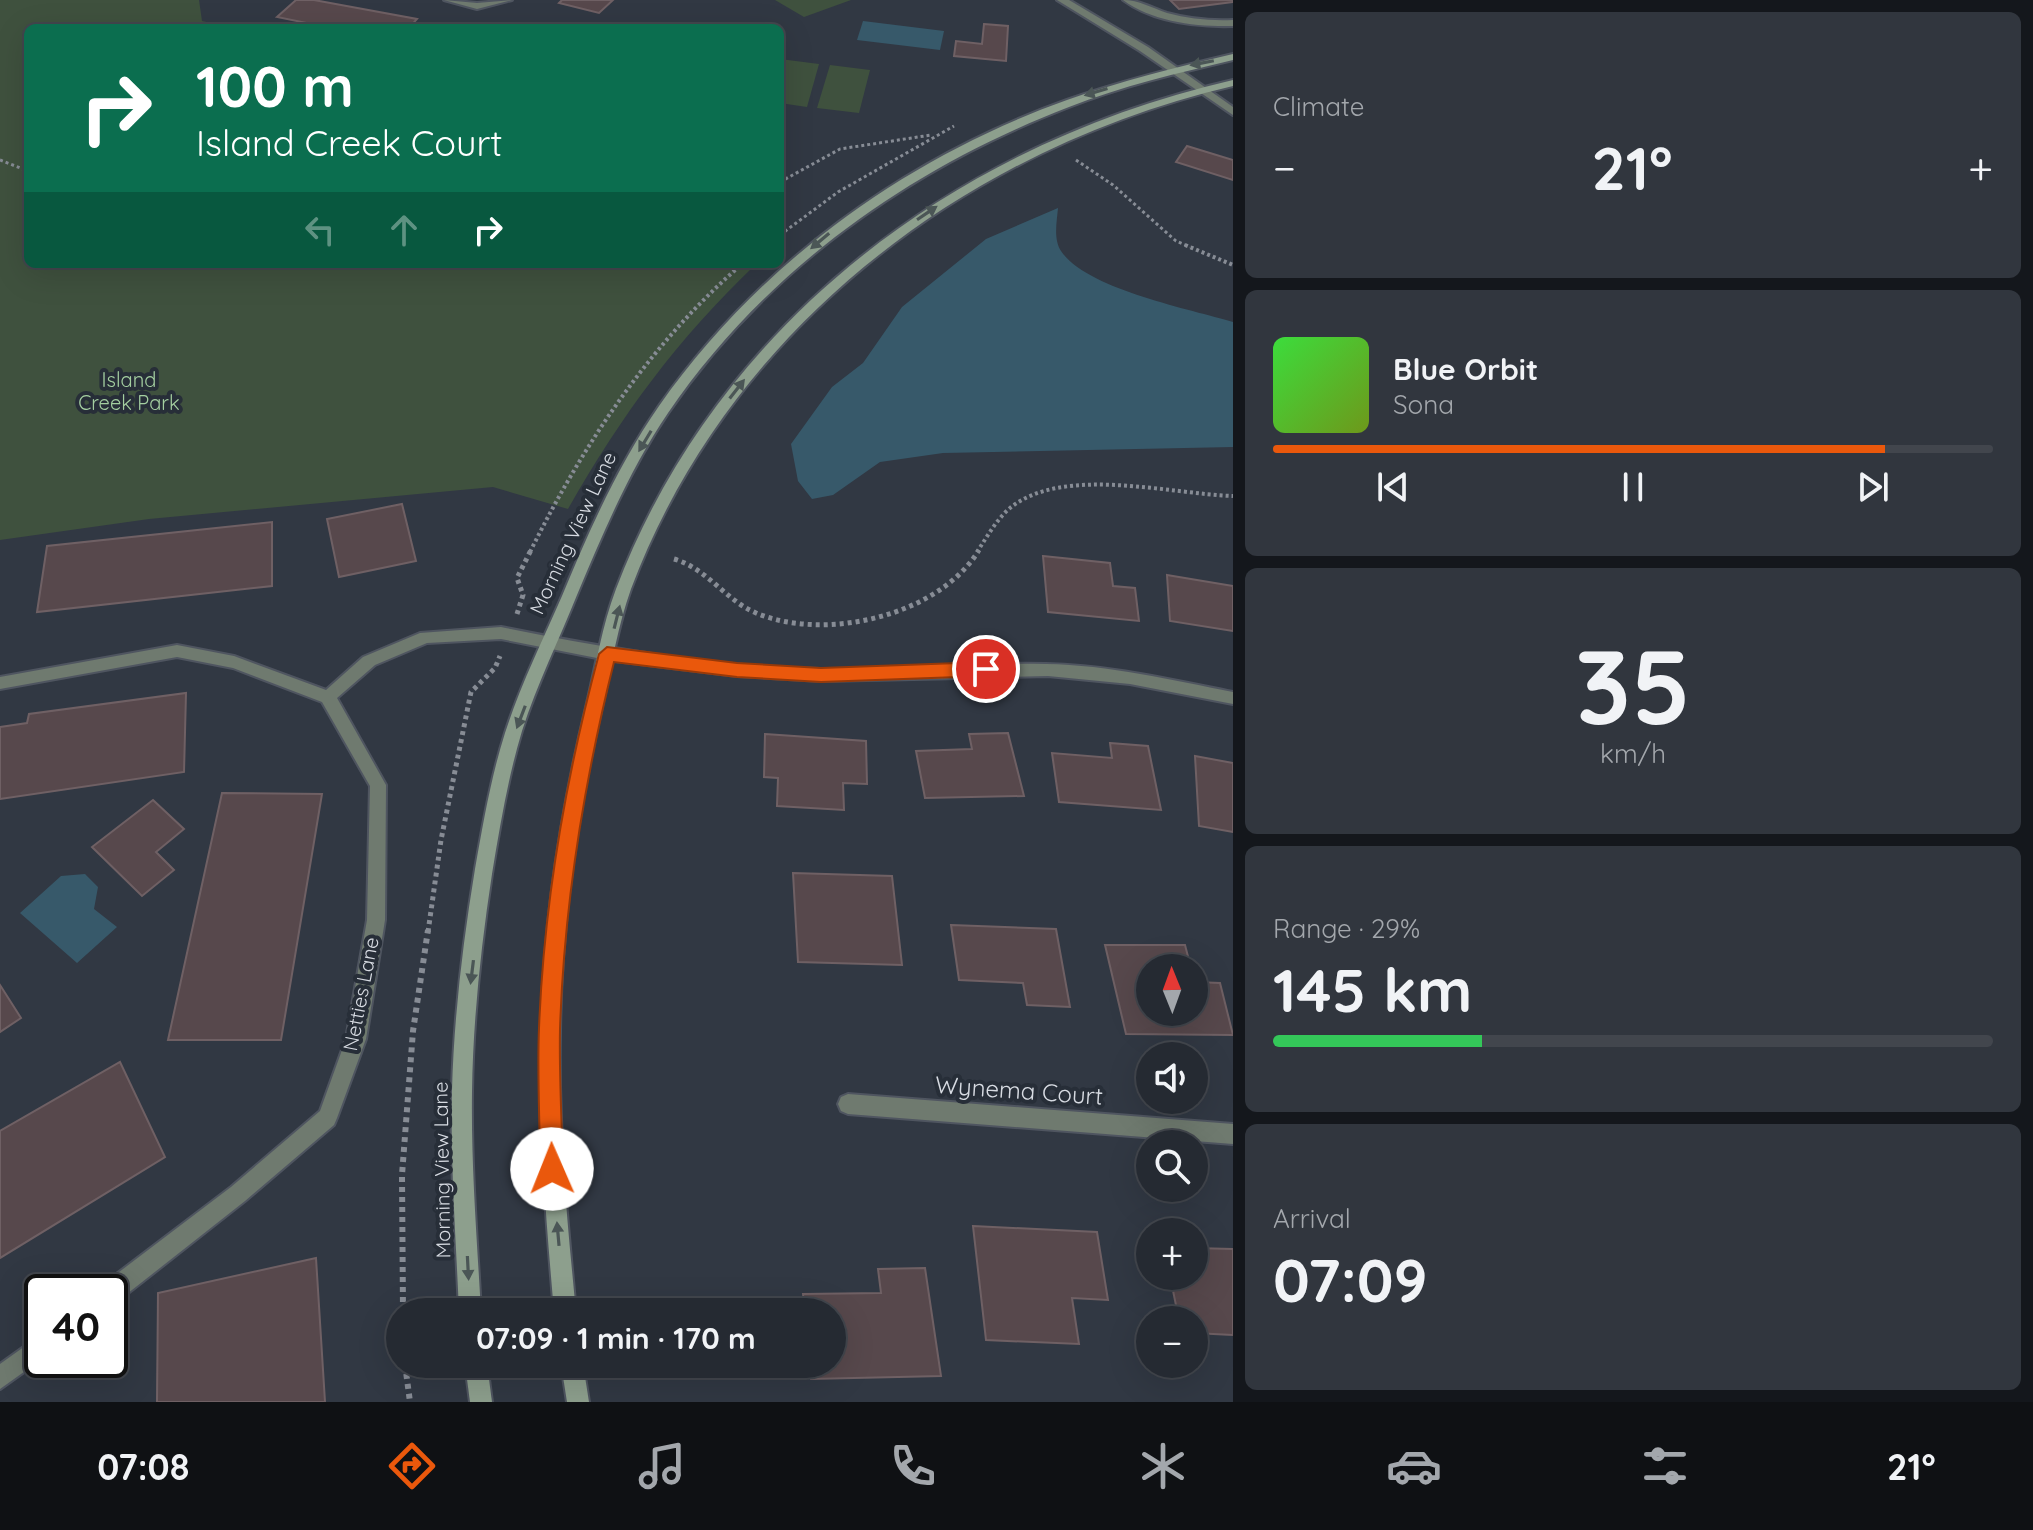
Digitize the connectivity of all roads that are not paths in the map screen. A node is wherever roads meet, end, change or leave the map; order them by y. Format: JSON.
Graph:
{"nodes":[{"id":1,"x":449,"y":0,"type":"edge"},
{"id":2,"x":507,"y":0,"type":"edge"},
{"id":3,"x":1062,"y":0,"type":"edge"},
{"id":4,"x":1128,"y":0,"type":"edge"},
{"id":5,"x":1233,"y":23,"type":"edge"},
{"id":6,"x":1233,"y":57,"type":"edge"},
{"id":7,"x":1171,"y":69,"type":"junction"},
{"id":8,"x":1233,"y":83,"type":"edge"},
{"id":9,"x":1202,"y":89,"type":"junction"},
{"id":10,"x":1233,"y":112,"type":"edge"},
{"id":11,"x":548,"y":644,"type":"junction"},
{"id":12,"x":607,"y":654,"type":"junction"},
{"id":13,"x":0,"y":683,"type":"edge"},
{"id":14,"x":328,"y":697,"type":"junction"},
{"id":15,"x":1233,"y":698,"type":"edge"},
{"id":16,"x":848,"y":1104,"type":"dead end"},
{"id":17,"x":1233,"y":1134,"type":"edge"},
{"id":18,"x":128,"y":1279,"type":"edge"},
{"id":19,"x":469,"y":1298,"type":"edge"},
{"id":20,"x":564,"y":1298,"type":"edge"},
{"id":21,"x":24,"y":1359,"type":"edge"},
{"id":22,"x":0,"y":1378,"type":"edge"},
{"id":23,"x":478,"y":1378,"type":"edge"},
{"id":24,"x":574,"y":1378,"type":"edge"},
{"id":25,"x":481,"y":1402,"type":"edge"},
{"id":26,"x":578,"y":1402,"type":"edge"}],
"edges":[{"from":1,"to":2,"type":"street"},
{"from":3,"to":7,"type":"street"},
{"from":4,"to":5,"type":"street"},
{"from":6,"to":7,"type":"street","name":"Morning View Lane","one_way":true},
{"from":7,"to":9,"type":"street"},
{"from":7,"to":11,"type":"street","name":"Morning View Lane","one_way":true},
{"from":8,"to":9,"type":"street"},
{"from":9,"to":10,"type":"street"},
{"from":12,"to":9,"type":"street","one_way":true},
{"from":11,"to":12,"type":"street"},
{"from":11,"to":14,"type":"street"},
{"from":11,"to":19,"type":"street","name":"Morning View Lane","one_way":true},
{"from":12,"to":15,"type":"street"},
{"from":20,"to":12,"type":"street","one_way":true},
{"from":13,"to":14,"type":"street"},
{"from":14,"to":18,"type":"street","name":"Netties Lane"},
{"from":16,"to":17,"type":"street","name":"Wynema Court"},
{"from":21,"to":22,"type":"street"},
{"from":23,"to":25,"type":"street"},
{"from":24,"to":26,"type":"street"}]}
